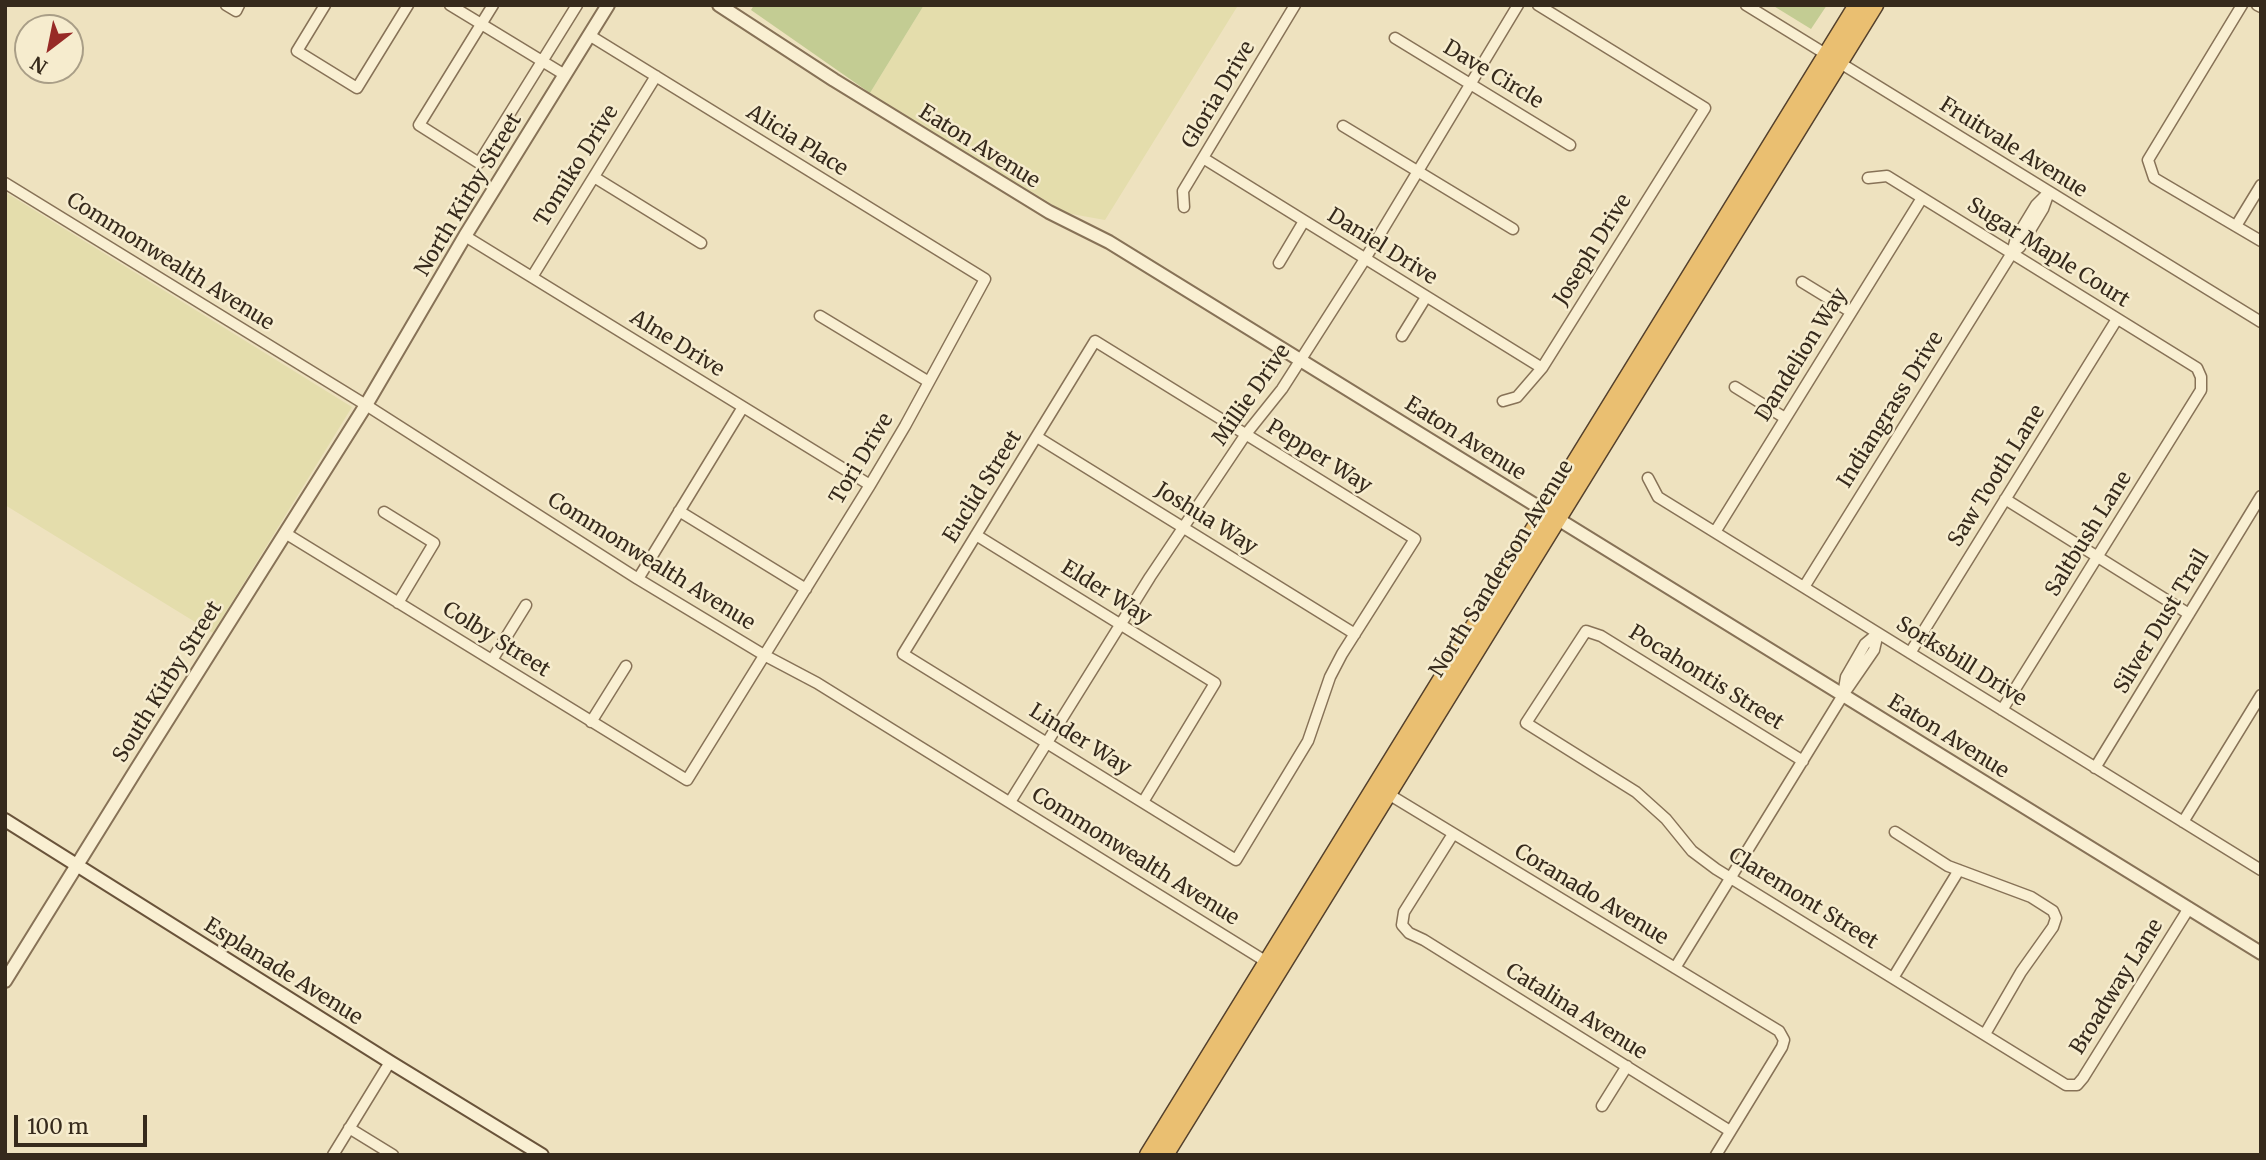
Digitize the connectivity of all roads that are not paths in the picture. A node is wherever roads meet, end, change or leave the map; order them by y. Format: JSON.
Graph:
{"nodes":[{"id":1,"x":226,"y":5,"type":"edge"},
{"id":2,"x":239,"y":5,"type":"edge"},
{"id":3,"x":325,"y":5,"type":"edge"},
{"id":4,"x":408,"y":5,"type":"edge"},
{"id":5,"x":450,"y":5,"type":"edge"},
{"id":6,"x":493,"y":5,"type":"edge"},
{"id":7,"x":577,"y":5,"type":"edge"},
{"id":8,"x":608,"y":5,"type":"edge"},
{"id":9,"x":719,"y":5,"type":"edge"},
{"id":10,"x":1295,"y":5,"type":"edge"},
{"id":11,"x":1518,"y":5,"type":"edge"},
{"id":12,"x":1538,"y":5,"type":"edge"},
{"id":13,"x":1746,"y":5,"type":"edge"},
{"id":14,"x":1857,"y":5,"type":"edge"},
{"id":15,"x":1875,"y":5,"type":"edge"},
{"id":16,"x":2242,"y":5,"type":"edge"},
{"id":17,"x":481,"y":24,"type":"junction"},
{"id":18,"x":589,"y":35,"type":"junction"},
{"id":19,"x":1395,"y":38,"type":"dead end"},
{"id":20,"x":1833,"y":59,"type":"junction"},
{"id":21,"x":542,"y":61,"type":"junction"},
{"id":22,"x":565,"y":75,"type":"junction"},
{"id":23,"x":656,"y":76,"type":"junction"},
{"id":24,"x":1471,"y":82,"type":"junction"},
{"id":25,"x":1343,"y":126,"type":"dead end"},
{"id":26,"x":1570,"y":145,"type":"dead end"},
{"id":27,"x":1203,"y":158,"type":"junction"},
{"id":28,"x":1418,"y":171,"type":"junction"},
{"id":29,"x":594,"y":177,"type":"junction"},
{"id":30,"x":1868,"y":178,"type":"dead end"},
{"id":31,"x":5,"y":183,"type":"edge"},
{"id":32,"x":2261,"y":185,"type":"edge"},
{"id":33,"x":2049,"y":192,"type":"junction"},
{"id":34,"x":1922,"y":198,"type":"junction"},
{"id":35,"x":1184,"y":207,"type":"dead end"},
{"id":36,"x":1304,"y":221,"type":"junction"},
{"id":37,"x":2235,"y":226,"type":"junction"},
{"id":38,"x":1513,"y":229,"type":"dead end"},
{"id":39,"x":465,"y":236,"type":"junction"},
{"id":40,"x":2261,"y":241,"type":"edge"},
{"id":41,"x":701,"y":243,"type":"dead end"},
{"id":42,"x":2012,"y":253,"type":"junction"},
{"id":43,"x":1365,"y":259,"type":"junction"},
{"id":44,"x":1279,"y":263,"type":"dead end"},
{"id":45,"x":532,"y":277,"type":"junction"},
{"id":46,"x":985,"y":279,"type":"joint"},
{"id":47,"x":1802,"y":282,"type":"dead end"},
{"id":48,"x":1426,"y":298,"type":"junction"},
{"id":49,"x":1851,"y":312,"type":"junction"},
{"id":50,"x":820,"y":316,"type":"dead end"},
{"id":51,"x":2117,"y":319,"type":"junction"},
{"id":52,"x":2261,"y":322,"type":"edge"},
{"id":53,"x":1402,"y":336,"type":"dead end"},
{"id":54,"x":1096,"y":341,"type":"joint"},
{"id":55,"x":1301,"y":360,"type":"junction"},
{"id":56,"x":1542,"y":368,"type":"junction"},
{"id":57,"x":2201,"y":377,"type":"joint"},
{"id":58,"x":929,"y":382,"type":"junction"},
{"id":59,"x":1735,"y":387,"type":"dead end"},
{"id":60,"x":1503,"y":401,"type":"dead end"},
{"id":61,"x":366,"y":405,"type":"junction"},
{"id":62,"x":743,"y":407,"type":"junction"},
{"id":63,"x":1785,"y":418,"type":"junction"},
{"id":64,"x":1245,"y":434,"type":"junction"},
{"id":65,"x":1037,"y":437,"type":"junction"},
{"id":66,"x":1648,"y":478,"type":"dead end"},
{"id":67,"x":870,"y":485,"type":"junction"},
{"id":68,"x":2261,"y":496,"type":"edge"},
{"id":69,"x":2005,"y":499,"type":"junction"},
{"id":70,"x":679,"y":511,"type":"junction"},
{"id":71,"x":384,"y":512,"type":"dead end"},
{"id":72,"x":1552,"y":515,"type":"junction"},
{"id":73,"x":1183,"y":528,"type":"junction"},
{"id":74,"x":1715,"y":532,"type":"junction"},
{"id":75,"x":285,"y":533,"type":"junction"},
{"id":76,"x":976,"y":535,"type":"junction"},
{"id":77,"x":2097,"y":557,"type":"junction"},
{"id":78,"x":638,"y":579,"type":"junction"},
{"id":79,"x":1804,"y":587,"type":"junction"},
{"id":80,"x":806,"y":589,"type":"junction"},
{"id":81,"x":398,"y":603,"type":"junction"},
{"id":82,"x":526,"y":605,"type":"dead end"},
{"id":83,"x":2189,"y":614,"type":"junction"},
{"id":84,"x":1120,"y":624,"type":"junction"},
{"id":85,"x":1586,"y":631,"type":"joint"},
{"id":86,"x":1878,"y":633,"type":"junction"},
{"id":87,"x":1354,"y":634,"type":"junction"},
{"id":88,"x":1910,"y":653,"type":"junction"},
{"id":89,"x":903,"y":654,"type":"joint"},
{"id":90,"x":764,"y":655,"type":"junction"},
{"id":91,"x":492,"y":660,"type":"junction"},
{"id":92,"x":626,"y":666,"type":"dead end"},
{"id":93,"x":1843,"y":695,"type":"junction"},
{"id":94,"x":2261,"y":695,"type":"edge"},
{"id":95,"x":2002,"y":710,"type":"junction"},
{"id":96,"x":592,"y":722,"type":"junction"},
{"id":97,"x":1046,"y":742,"type":"junction"},
{"id":98,"x":1803,"y":761,"type":"junction"},
{"id":99,"x":2095,"y":768,"type":"junction"},
{"id":100,"x":687,"y":780,"type":"joint"},
{"id":101,"x":1382,"y":790,"type":"junction"},
{"id":102,"x":1010,"y":802,"type":"junction"},
{"id":103,"x":1143,"y":802,"type":"junction"},
{"id":104,"x":5,"y":820,"type":"edge"},
{"id":105,"x":2183,"y":822,"type":"junction"},
{"id":106,"x":1895,"y":832,"type":"dead end"},
{"id":107,"x":1452,"y":834,"type":"junction"},
{"id":108,"x":77,"y":864,"type":"junction"},
{"id":109,"x":1959,"y":870,"type":"junction"},
{"id":110,"x":2261,"y":870,"type":"edge"},
{"id":111,"x":1730,"y":878,"type":"junction"},
{"id":112,"x":2189,"y":908,"type":"junction"},
{"id":113,"x":2261,"y":953,"type":"edge"},
{"id":114,"x":1273,"y":966,"type":"junction"},
{"id":115,"x":1675,"y":968,"type":"junction"},
{"id":116,"x":1894,"y":978,"type":"junction"},
{"id":117,"x":5,"y":981,"type":"edge"},
{"id":118,"x":1985,"y":1034,"type":"junction"},
{"id":119,"x":390,"y":1062,"type":"junction"},
{"id":120,"x":1627,"y":1066,"type":"junction"},
{"id":121,"x":2077,"y":1085,"type":"joint"},
{"id":122,"x":1602,"y":1106,"type":"dead end"},
{"id":123,"x":349,"y":1128,"type":"junction"},
{"id":124,"x":1730,"y":1131,"type":"junction"},
{"id":125,"x":332,"y":1155,"type":"edge"},
{"id":126,"x":393,"y":1155,"type":"edge"},
{"id":127,"x":542,"y":1155,"type":"edge"},
{"id":128,"x":1148,"y":1155,"type":"edge"},
{"id":129,"x":1165,"y":1155,"type":"edge"},
{"id":130,"x":1716,"y":1155,"type":"edge"}],
"edges":[{"from":1,"to":2,"type":"street"},
{"from":3,"to":4,"type":"street"},
{"from":5,"to":17,"type":"street"},
{"from":6,"to":17,"type":"street"},
{"from":7,"to":21,"type":"street"},
{"from":8,"to":18,"type":"street","name":"North Kirby Street"},
{"from":9,"to":55,"type":"street","name":"Eaton Avenue"},
{"from":10,"to":27,"type":"street","name":"Gloria Drive"},
{"from":11,"to":24,"type":"street","name":"Millie Drive"},
{"from":12,"to":56,"type":"street","name":"Joseph Drive"},
{"from":13,"to":20,"type":"street","name":"Fruitvale Avenue"},
{"from":14,"to":20,"type":"highway","name":"North Sanderson Avenue"},
{"from":15,"to":20,"type":"highway","name":"North Sanderson Avenue"},
{"from":16,"to":37,"type":"street"},
{"from":17,"to":21,"type":"street"},
{"from":17,"to":21,"type":"street"},
{"from":18,"to":22,"type":"street","name":"North Kirby Street"},
{"from":18,"to":23,"type":"street","name":"Alicia Place"},
{"from":19,"to":24,"type":"street","name":"Dave Circle"},
{"from":20,"to":33,"type":"street","name":"Fruitvale Avenue"},
{"from":20,"to":72,"type":"highway","name":"North Sanderson Avenue"},
{"from":21,"to":22,"type":"street"},
{"from":22,"to":39,"type":"street","name":"North Kirby Street"},
{"from":23,"to":29,"type":"street","name":"Tomiko Drive"},
{"from":23,"to":46,"type":"street","name":"Alicia Place"},
{"from":24,"to":26,"type":"street","name":"Dave Circle"},
{"from":24,"to":28,"type":"street","name":"Millie Drive"},
{"from":25,"to":28,"type":"street"},
{"from":27,"to":35,"type":"street","name":"Gloria Drive"},
{"from":27,"to":36,"type":"street","name":"Daniel Drive"},
{"from":28,"to":38,"type":"street"},
{"from":28,"to":43,"type":"street","name":"Millie Drive"},
{"from":29,"to":41,"type":"street"},
{"from":29,"to":45,"type":"street","name":"Tomiko Drive"},
{"from":30,"to":34,"type":"street","name":"Sugar Maple Court"},
{"from":31,"to":61,"type":"street","name":"Commonwealth Avenue"},
{"from":32,"to":37,"type":"street"},
{"from":33,"to":42,"type":"street","name":"Indiangrass Drive"},
{"from":33,"to":52,"type":"street","name":"Fruitvale Avenue"},
{"from":34,"to":42,"type":"street","name":"Sugar Maple Court"},
{"from":34,"to":49,"type":"street","name":"Dandelion Way"},
{"from":36,"to":43,"type":"street","name":"Daniel Drive"},
{"from":36,"to":44,"type":"street"},
{"from":37,"to":40,"type":"street"},
{"from":39,"to":45,"type":"street","name":"Alne Drive"},
{"from":39,"to":61,"type":"street","name":"North Kirby Street"},
{"from":42,"to":51,"type":"street","name":"Sugar Maple Court"},
{"from":42,"to":79,"type":"street","name":"Indiangrass Drive"},
{"from":43,"to":48,"type":"street","name":"Daniel Drive"},
{"from":43,"to":55,"type":"street","name":"Millie Drive"},
{"from":45,"to":62,"type":"street","name":"Alne Drive"},
{"from":46,"to":58,"type":"street","name":"Tori Drive"},
{"from":47,"to":49,"type":"street"},
{"from":48,"to":53,"type":"street"},
{"from":48,"to":56,"type":"street","name":"Daniel Drive"},
{"from":49,"to":63,"type":"street","name":"Dandelion Way"},
{"from":50,"to":58,"type":"street"},
{"from":51,"to":57,"type":"street","name":"Sugar Maple Court"},
{"from":51,"to":69,"type":"street","name":"Saw Tooth Lane"},
{"from":54,"to":64,"type":"street","name":"Pepper Way"},
{"from":54,"to":65,"type":"street","name":"Euclid Street"},
{"from":55,"to":64,"type":"street","name":"Millie Drive"},
{"from":55,"to":72,"type":"street","name":"Eaton Avenue"},
{"from":56,"to":60,"type":"street","name":"Joseph Drive"},
{"from":57,"to":77,"type":"street","name":"Saltbush Lane"},
{"from":58,"to":67,"type":"street","name":"Tori Drive"},
{"from":59,"to":63,"type":"street"},
{"from":61,"to":75,"type":"street","name":"South Kirby Street"},
{"from":61,"to":78,"type":"street","name":"Commonwealth Avenue"},
{"from":62,"to":67,"type":"street","name":"Alne Drive"},
{"from":62,"to":70,"type":"street"},
{"from":63,"to":74,"type":"street","name":"Dandelion Way"},
{"from":64,"to":73,"type":"street","name":"Millie Drive"},
{"from":64,"to":87,"type":"street","name":"Pepper Way"},
{"from":65,"to":73,"type":"street","name":"Joshua Way"},
{"from":65,"to":76,"type":"street","name":"Euclid Street"},
{"from":66,"to":74,"type":"street","name":"Sorksbill Drive"},
{"from":67,"to":80,"type":"street","name":"Tori Drive"},
{"from":68,"to":83,"type":"street","name":"Silver Dust Trail"},
{"from":69,"to":77,"type":"street"},
{"from":69,"to":88,"type":"street","name":"Saw Tooth Lane"},
{"from":70,"to":78,"type":"street"},
{"from":70,"to":80,"type":"street"},
{"from":71,"to":81,"type":"street"},
{"from":72,"to":93,"type":"street","name":"Eaton Avenue"},
{"from":72,"to":101,"type":"highway","name":"North Sanderson Avenue"},
{"from":73,"to":84,"type":"street","name":"Millie Drive"},
{"from":73,"to":87,"type":"street","name":"Joshua Way"},
{"from":74,"to":79,"type":"street","name":"Sorksbill Drive"},
{"from":75,"to":81,"type":"street","name":"Colby Street"},
{"from":75,"to":108,"type":"street","name":"South Kirby Street"},
{"from":76,"to":84,"type":"street","name":"Elder Way"},
{"from":76,"to":89,"type":"street","name":"Euclid Street"},
{"from":77,"to":83,"type":"street"},
{"from":77,"to":95,"type":"street","name":"Saltbush Lane"},
{"from":78,"to":90,"type":"street","name":"Commonwealth Avenue"},
{"from":79,"to":86,"type":"street","name":"Sorksbill Drive"},
{"from":80,"to":90,"type":"street","name":"Tori Drive"},
{"from":81,"to":91,"type":"street","name":"Colby Street"},
{"from":82,"to":91,"type":"street"},
{"from":83,"to":99,"type":"street","name":"Silver Dust Trail"},
{"from":84,"to":97,"type":"street","name":"Millie Drive"},
{"from":84,"to":103,"type":"street","name":"Elder Way"},
{"from":85,"to":98,"type":"street","name":"Pocahontis Street"},
{"from":85,"to":111,"type":"street","name":"Claremont Street"},
{"from":86,"to":88,"type":"street","name":"Sorksbill Drive"},
{"from":86,"to":93,"type":"street"},
{"from":87,"to":103,"type":"street","name":"Linder Way"},
{"from":88,"to":95,"type":"street","name":"Sorksbill Drive"},
{"from":89,"to":97,"type":"street","name":"Linder Way"},
{"from":90,"to":100,"type":"street","name":"Tori Drive"},
{"from":90,"to":102,"type":"street","name":"Commonwealth Avenue"},
{"from":91,"to":96,"type":"street","name":"Colby Street"},
{"from":92,"to":96,"type":"street"},
{"from":93,"to":98,"type":"street"},
{"from":93,"to":112,"type":"street","name":"Eaton Avenue"},
{"from":94,"to":105,"type":"street"},
{"from":95,"to":99,"type":"street","name":"Sorksbill Drive"},
{"from":96,"to":100,"type":"street","name":"Colby Street"},
{"from":97,"to":102,"type":"street","name":"Millie Drive"},
{"from":97,"to":103,"type":"street","name":"Linder Way"},
{"from":98,"to":111,"type":"street"},
{"from":99,"to":105,"type":"street","name":"Sorksbill Drive"},
{"from":101,"to":107,"type":"street","name":"Coranado Avenue"},
{"from":101,"to":114,"type":"highway","name":"North Sanderson Avenue"},
{"from":102,"to":114,"type":"street","name":"Commonwealth Avenue"},
{"from":104,"to":108,"type":"street","name":"Esplanade Avenue"},
{"from":105,"to":110,"type":"street","name":"Sorksbill Drive"},
{"from":106,"to":109,"type":"street"},
{"from":107,"to":115,"type":"street","name":"Coranado Avenue"},
{"from":107,"to":120,"type":"street","name":"Catalina Avenue"},
{"from":108,"to":117,"type":"street","name":"South Kirby Street"},
{"from":108,"to":119,"type":"street","name":"Esplanade Avenue"},
{"from":109,"to":116,"type":"street"},
{"from":109,"to":118,"type":"street"},
{"from":111,"to":115,"type":"street"},
{"from":111,"to":116,"type":"street","name":"Claremont Street"},
{"from":112,"to":113,"type":"street","name":"Eaton Avenue"},
{"from":112,"to":121,"type":"street","name":"Broadway Lane"},
{"from":114,"to":128,"type":"highway","name":"North Sanderson Avenue"},
{"from":114,"to":129,"type":"highway","name":"North Sanderson Avenue"},
{"from":115,"to":124,"type":"street","name":"Coranado Avenue"},
{"from":116,"to":118,"type":"street","name":"Claremont Street"},
{"from":118,"to":121,"type":"street","name":"Claremont Street"},
{"from":119,"to":123,"type":"street"},
{"from":119,"to":127,"type":"street","name":"Esplanade Avenue"},
{"from":120,"to":122,"type":"street"},
{"from":120,"to":124,"type":"street","name":"Catalina Avenue"},
{"from":123,"to":125,"type":"street"},
{"from":123,"to":126,"type":"street"},
{"from":124,"to":130,"type":"street"}]}
